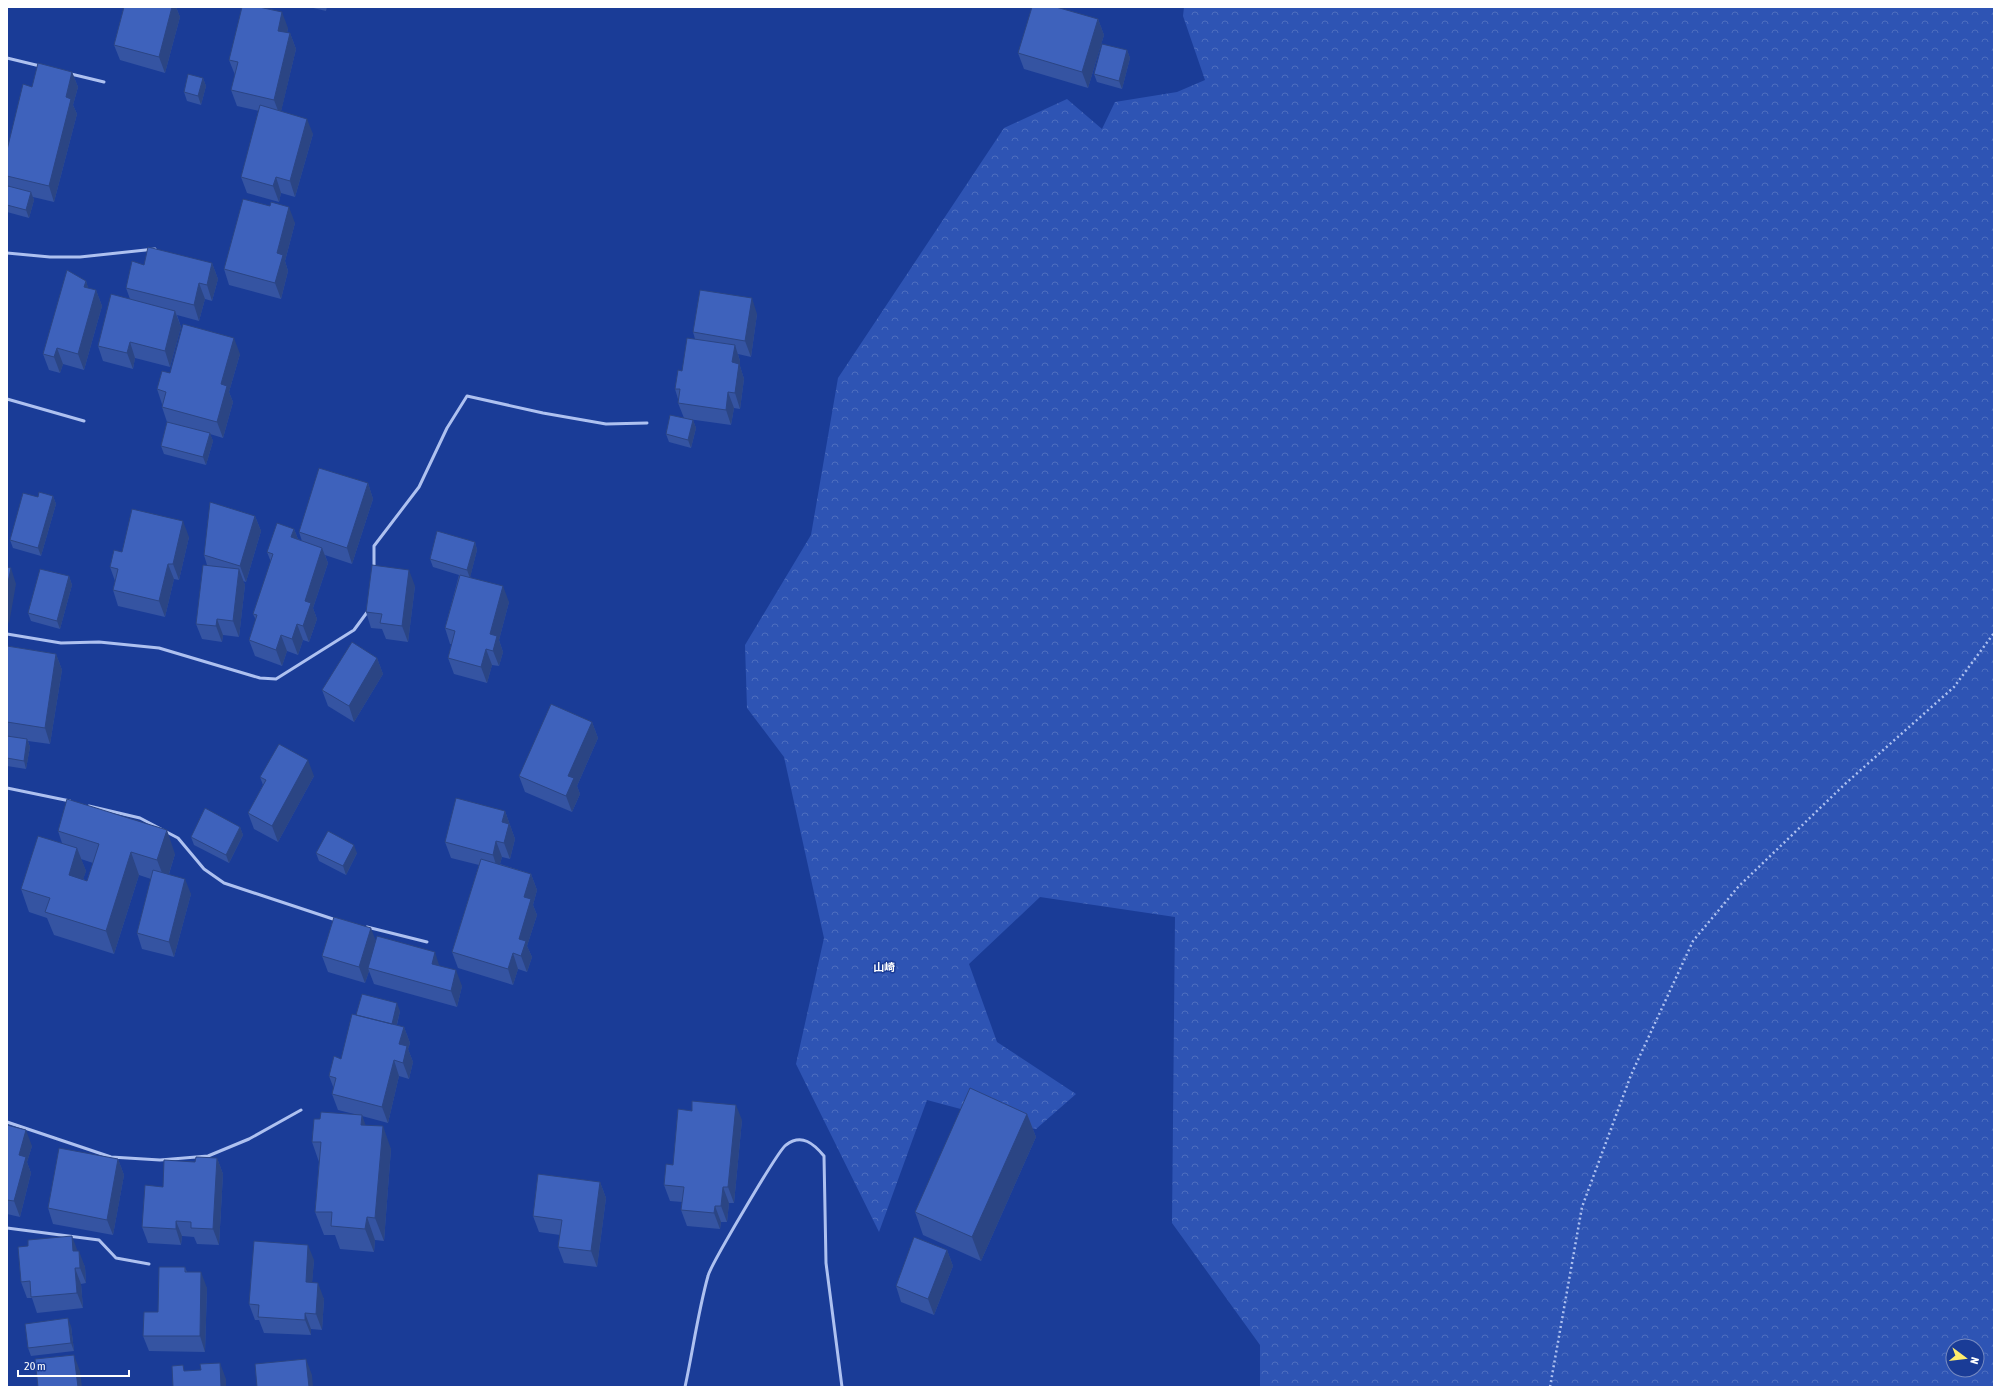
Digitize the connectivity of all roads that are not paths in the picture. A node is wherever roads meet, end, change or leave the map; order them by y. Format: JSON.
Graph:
{"nodes":[{"id":1,"x":7,"y":58,"type":"edge"},
{"id":2,"x":44,"y":67,"type":"edge"},
{"id":3,"x":67,"y":73,"type":"edge"},
{"id":4,"x":104,"y":82,"type":"dead end"},
{"id":5,"x":155,"y":249,"type":"edge"},
{"id":6,"x":7,"y":252,"type":"edge"},
{"id":7,"x":7,"y":399,"type":"edge"},
{"id":8,"x":84,"y":421,"type":"dead end"},
{"id":9,"x":648,"y":423,"type":"dead end"},
{"id":10,"x":373,"y":578,"type":"edge"},
{"id":11,"x":368,"y":606,"type":"edge"},
{"id":12,"x":7,"y":634,"type":"edge"},
{"id":13,"x":7,"y":788,"type":"edge"},
{"id":14,"x":74,"y":802,"type":"edge"},
{"id":15,"x":81,"y":804,"type":"edge"},
{"id":16,"x":340,"y":920,"type":"edge"},
{"id":17,"x":362,"y":926,"type":"edge"},
{"id":18,"x":427,"y":942,"type":"dead end"},
{"id":19,"x":301,"y":1110,"type":"dead end"},
{"id":20,"x":7,"y":1122,"type":"edge"},
{"id":21,"x":7,"y":1228,"type":"edge"},
{"id":22,"x":149,"y":1264,"type":"dead end"},
{"id":23,"x":685,"y":1387,"type":"edge"},
{"id":24,"x":842,"y":1387,"type":"edge"}],
"edges":[{"from":1,"to":2,"type":"lane"},
{"from":3,"to":4,"type":"lane"},
{"from":5,"to":6,"type":"lane"},
{"from":7,"to":8,"type":"lane"},
{"from":9,"to":10,"type":"lane"},
{"from":11,"to":12,"type":"lane"},
{"from":13,"to":14,"type":"lane"},
{"from":15,"to":16,"type":"lane"},
{"from":17,"to":18,"type":"lane"},
{"from":19,"to":20,"type":"lane"},
{"from":21,"to":22,"type":"lane"},
{"from":23,"to":24,"type":"lane"}]}
